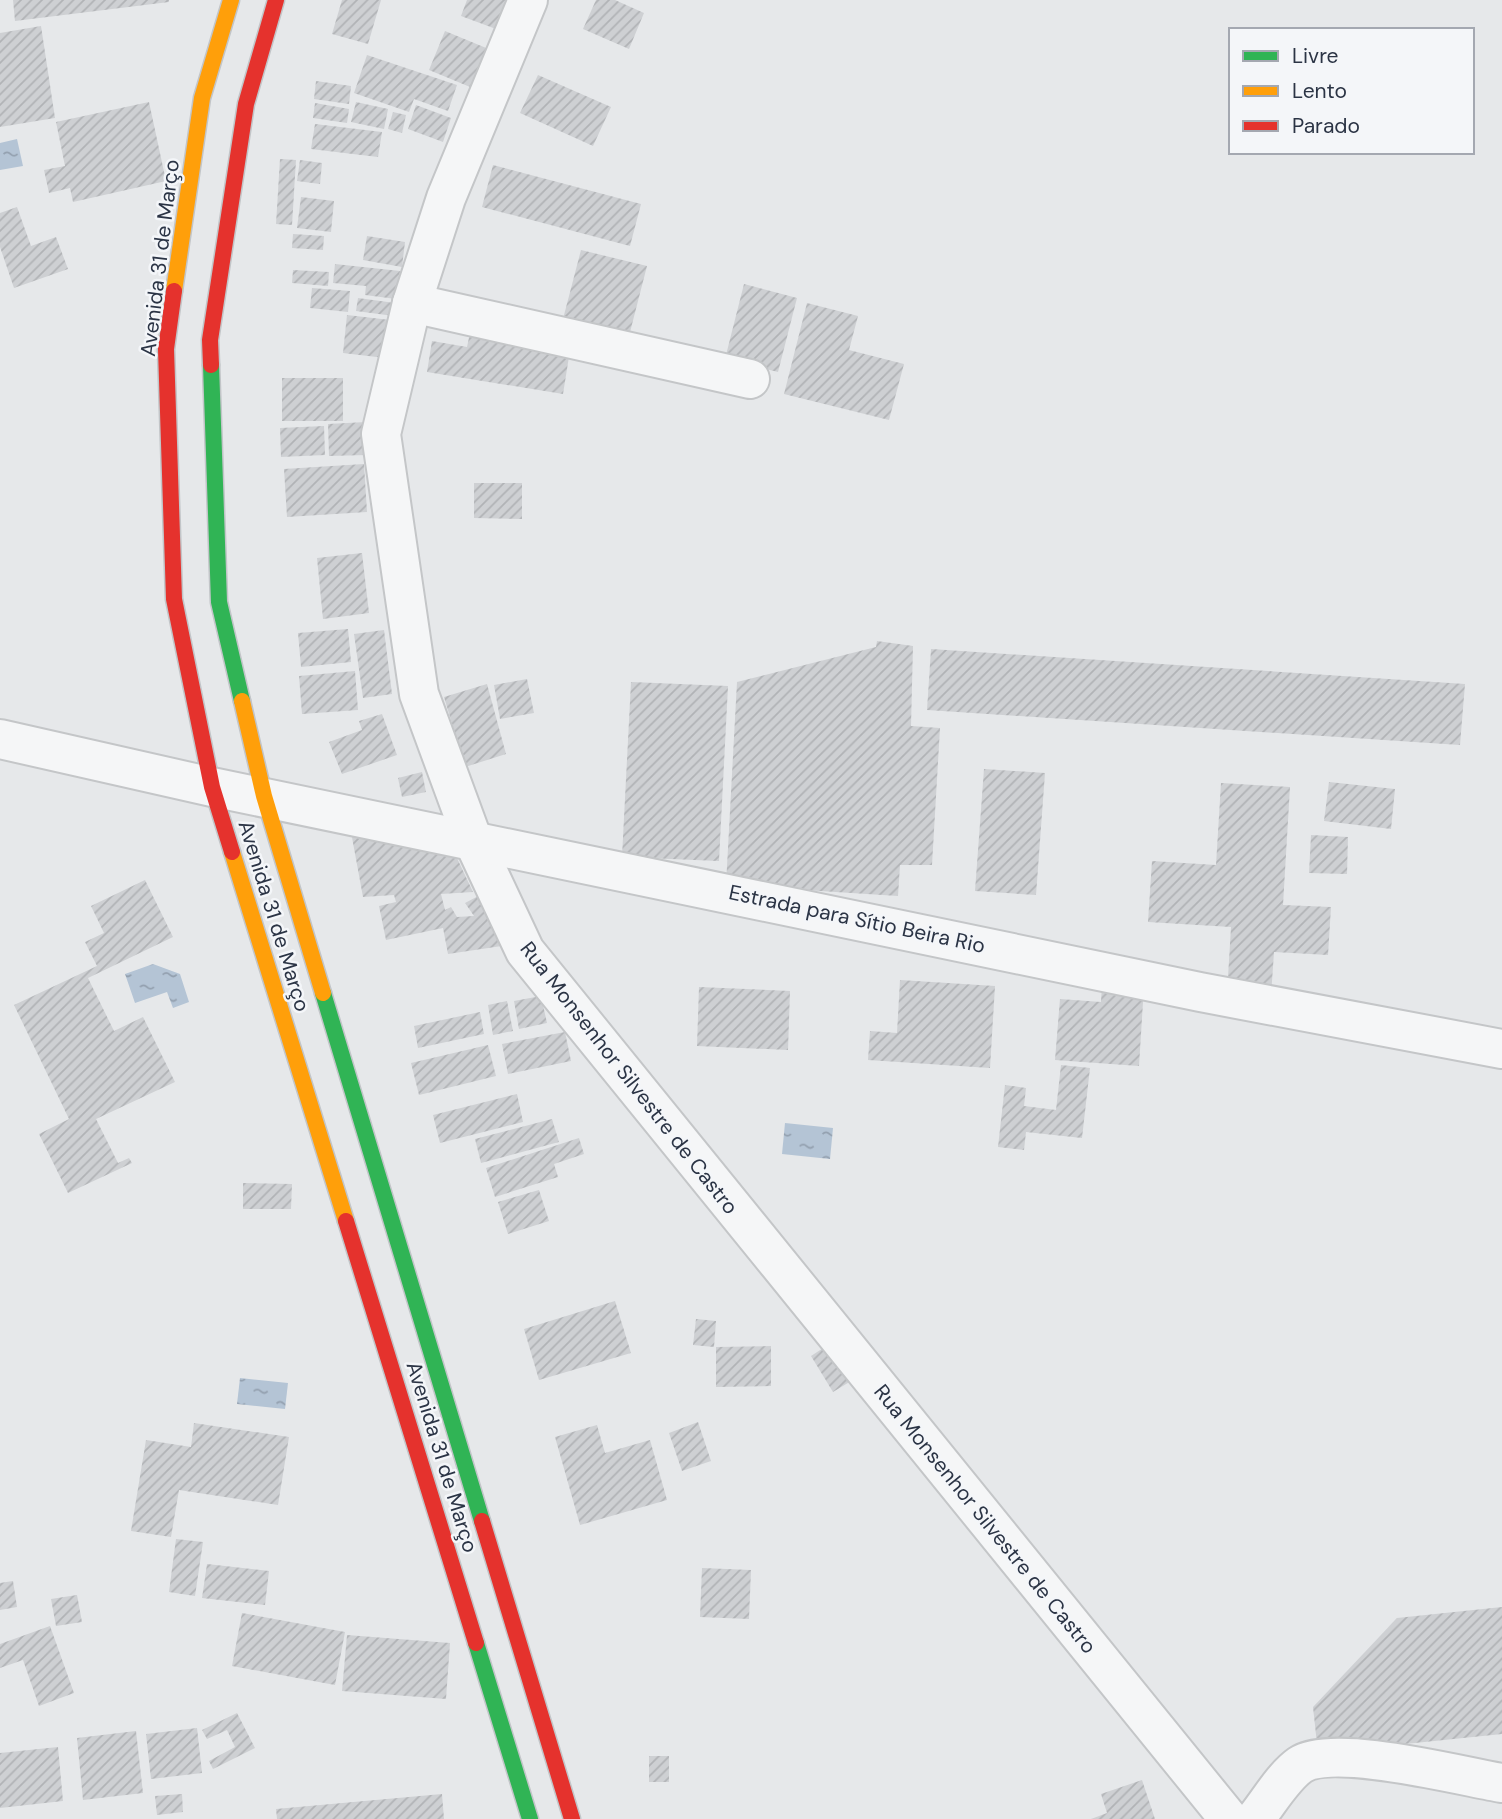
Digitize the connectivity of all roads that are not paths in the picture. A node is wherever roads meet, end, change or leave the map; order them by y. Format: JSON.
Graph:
{"nodes":[{"id":1,"x":230,"y":0,"type":"edge"},
{"id":2,"x":276,"y":0,"type":"edge"},
{"id":3,"x":528,"y":0,"type":"edge"},
{"id":4,"x":412,"y":303,"type":"junction"},
{"id":5,"x":210,"y":340,"type":"junction"},
{"id":6,"x":166,"y":348,"type":"junction"},
{"id":7,"x":750,"y":379,"type":"dead end"},
{"id":8,"x":0,"y":739,"type":"edge"},
{"id":9,"x":212,"y":787,"type":"junction"},
{"id":10,"x":264,"y":796,"type":"junction"},
{"id":11,"x":472,"y":838,"type":"junction"},
{"id":12,"x":1502,"y":1049,"type":"edge"},
{"id":13,"x":412,"y":1363,"type":"junction"},
{"id":14,"x":1502,"y":1783,"type":"edge"},
{"id":15,"x":530,"y":1819,"type":"edge"},
{"id":16,"x":572,"y":1819,"type":"edge"},
{"id":17,"x":1229,"y":1819,"type":"edge"},
{"id":18,"x":1255,"y":1819,"type":"edge"}],
"edges":[{"from":1,"to":6,"type":"main road","name":"Avenida 31 de Março"},
{"from":2,"to":5,"type":"main road","name":"Avenida 31 de Março"},
{"from":3,"to":4,"type":"street","name":"Rua Monsenhor Silvestre de Castro"},
{"from":4,"to":7,"type":"street"},
{"from":4,"to":11,"type":"street","name":"Rua Monsenhor Silvestre de Castro"},
{"from":5,"to":6,"type":"main road"},
{"from":5,"to":10,"type":"main road","name":"Avenida 31 de Março"},
{"from":6,"to":9,"type":"main road","name":"Avenida 31 de Março"},
{"from":8,"to":9,"type":"street","name":"Estrada para Sítio Beira Rio"},
{"from":9,"to":10,"type":"street","name":"Estrada para Sítio Beira Rio"},
{"from":9,"to":13,"type":"main road","name":"Avenida 31 de Março"},
{"from":10,"to":11,"type":"street","name":"Estrada para Sítio Beira Rio"},
{"from":10,"to":13,"type":"main road","name":"Avenida 31 de Março"},
{"from":11,"to":12,"type":"street","name":"Estrada para Sítio Beira Rio"},
{"from":11,"to":17,"type":"street","name":"Rua Monsenhor Silvestre de Castro"},
{"from":13,"to":15,"type":"main road","name":"Avenida 31 de Março"},
{"from":13,"to":16,"type":"main road","name":"Avenida 31 de Março"},
{"from":14,"to":18,"type":"street"}]}
